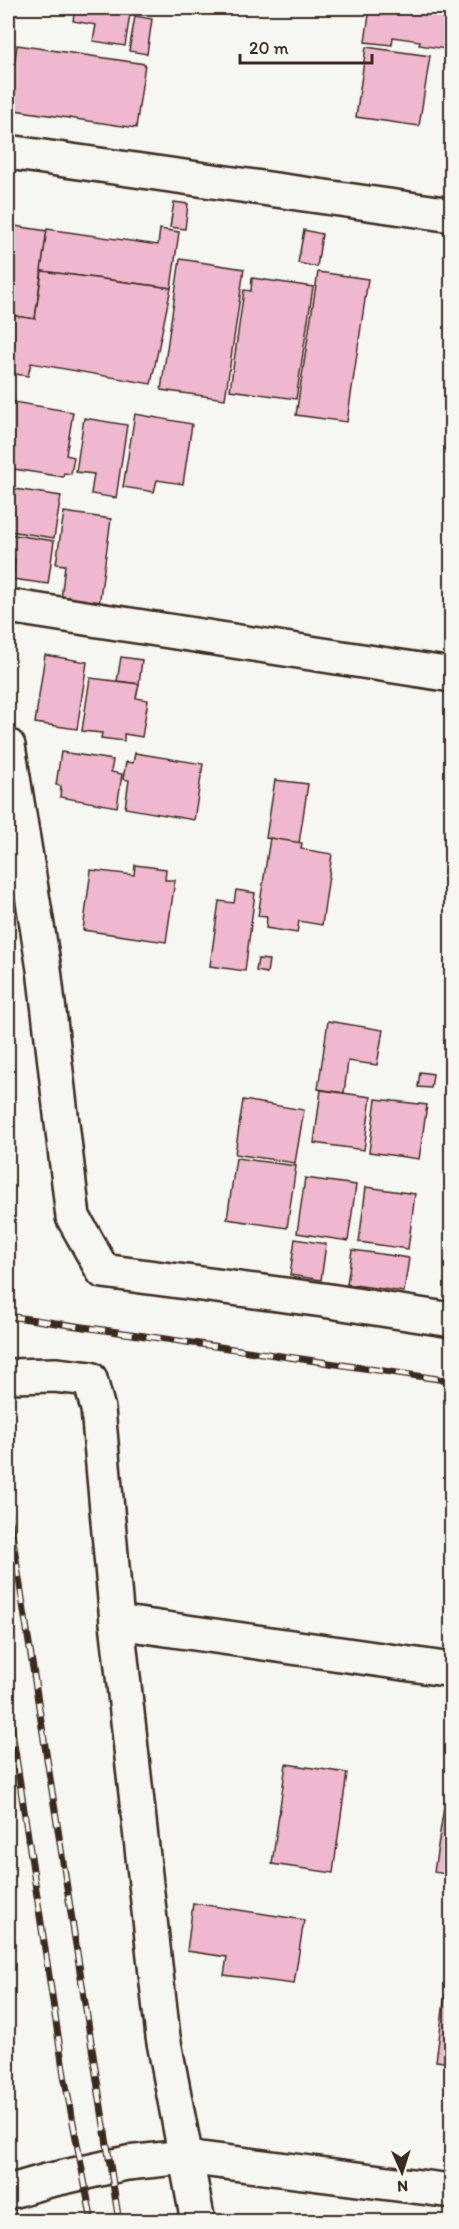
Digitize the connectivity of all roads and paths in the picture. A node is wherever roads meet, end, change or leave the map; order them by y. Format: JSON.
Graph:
{"nodes":[{"id":1,"x":8,"y":152,"type":"edge"},
{"id":2,"x":452,"y":215,"type":"edge"},
{"id":3,"x":8,"y":606,"type":"edge"},
{"id":4,"x":452,"y":675,"type":"edge"},
{"id":5,"x":8,"y":746,"type":"edge"},
{"id":6,"x":452,"y":1320,"type":"edge"},
{"id":7,"x":8,"y":1376,"type":"edge"},
{"id":8,"x":117,"y":1622,"type":"junction"},
{"id":9,"x":452,"y":1670,"type":"edge"},
{"id":10,"x":185,"y":2157,"type":"junction"},
{"id":11,"x":8,"y":2192,"type":"edge"},
{"id":12,"x":452,"y":2192,"type":"edge"},
{"id":13,"x":198,"y":2222,"type":"edge"}],
"edges":[{"from":1,"to":2,"type":"street"},
{"from":3,"to":4,"type":"street"},
{"from":5,"to":6,"type":"street"},
{"from":7,"to":8,"type":"street"},
{"from":8,"to":9,"type":"street"},
{"from":8,"to":10,"type":"street"},
{"from":10,"to":11,"type":"street"},
{"from":10,"to":12,"type":"street"},
{"from":10,"to":13,"type":"street"}]}
